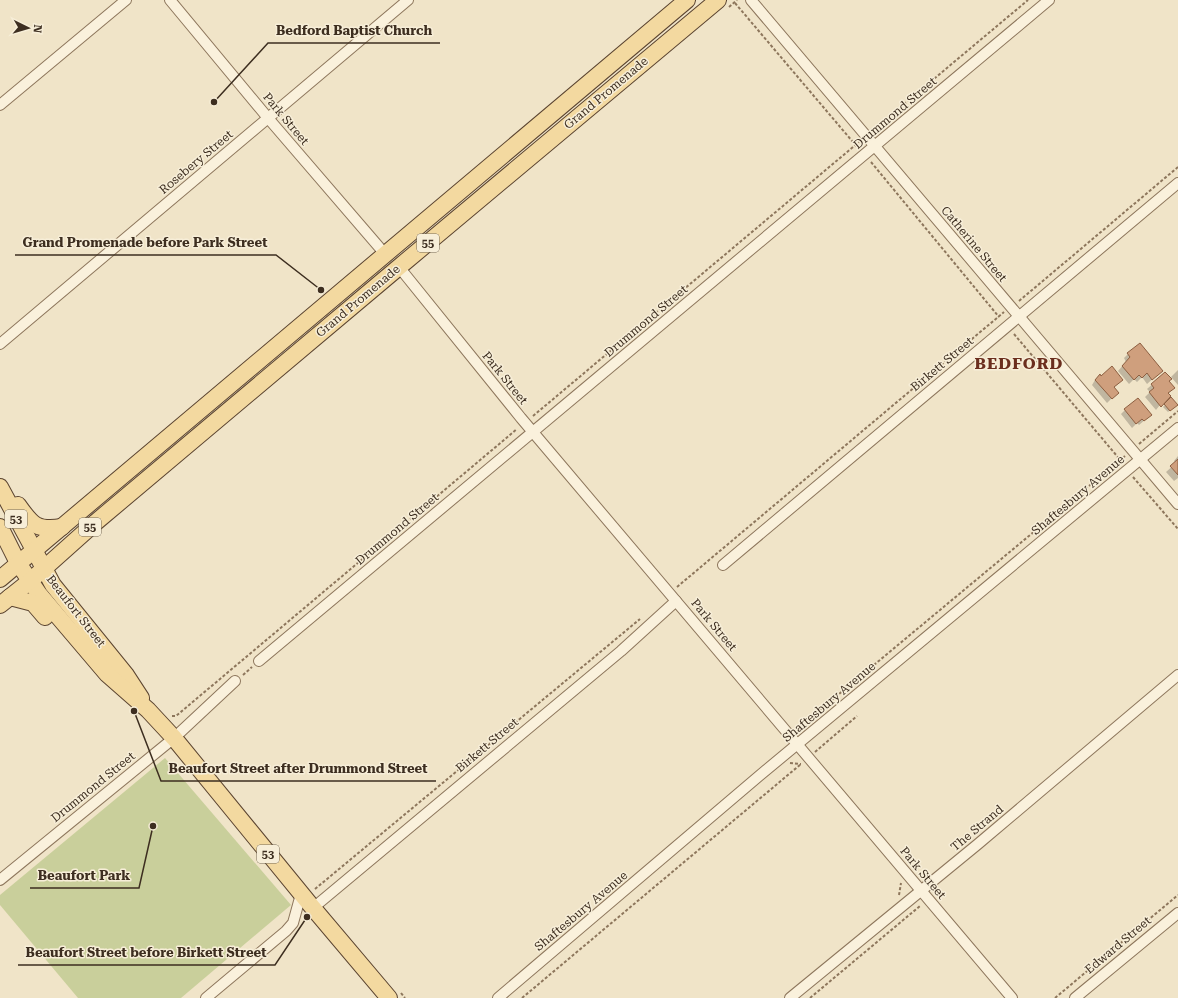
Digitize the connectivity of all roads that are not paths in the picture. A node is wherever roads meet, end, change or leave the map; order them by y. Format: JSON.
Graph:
{"nodes":[{"id":1,"x":126,"y":0,"type":"edge"},
{"id":2,"x":170,"y":0,"type":"edge"},
{"id":3,"x":408,"y":0,"type":"edge"},
{"id":4,"x":687,"y":0,"type":"edge"},
{"id":5,"x":751,"y":0,"type":"edge"},
{"id":6,"x":1049,"y":0,"type":"edge"},
{"id":7,"x":724,"y":4,"type":"edge"},
{"id":8,"x":0,"y":105,"type":"edge"},
{"id":9,"x":268,"y":118,"type":"junction"},
{"id":10,"x":875,"y":147,"type":"junction"},
{"id":11,"x":1178,"y":183,"type":"edge"},
{"id":12,"x":385,"y":254,"type":"junction"},
{"id":13,"x":399,"y":267,"type":"junction"},
{"id":14,"x":1019,"y":317,"type":"junction"},
{"id":15,"x":0,"y":344,"type":"edge"},
{"id":16,"x":1178,"y":428,"type":"edge"},
{"id":17,"x":533,"y":432,"type":"junction"},
{"id":18,"x":1140,"y":460,"type":"junction"},
{"id":19,"x":0,"y":486,"type":"edge"},
{"id":20,"x":1178,"y":504,"type":"edge"},
{"id":21,"x":0,"y":527,"type":"edge"},
{"id":22,"x":62,"y":528,"type":"junction"},
{"id":23,"x":33,"y":550,"type":"junction"},
{"id":24,"x":18,"y":563,"type":"junction"},
{"id":25,"x":723,"y":565,"type":"dead end"},
{"id":26,"x":44,"y":569,"type":"junction"},
{"id":27,"x":0,"y":579,"type":"edge"},
{"id":28,"x":30,"y":581,"type":"junction"},
{"id":29,"x":673,"y":597,"type":"junction"},
{"id":30,"x":5,"y":601,"type":"edge"},
{"id":31,"x":259,"y":661,"type":"road end"},
{"id":32,"x":107,"y":674,"type":"junction"},
{"id":33,"x":1178,"y":675,"type":"edge"},
{"id":34,"x":235,"y":681,"type":"road end"},
{"id":35,"x":148,"y":710,"type":"junction"},
{"id":36,"x":174,"y":738,"type":"junction"},
{"id":37,"x":798,"y":744,"type":"junction"},
{"id":38,"x":0,"y":880,"type":"edge"},
{"id":39,"x":921,"y":891,"type":"junction"},
{"id":40,"x":308,"y":892,"type":"junction"},
{"id":41,"x":313,"y":908,"type":"junction"},
{"id":42,"x":1178,"y":913,"type":"edge"},
{"id":43,"x":206,"y":998,"type":"edge"},
{"id":44,"x":388,"y":998,"type":"edge"},
{"id":45,"x":498,"y":998,"type":"edge"},
{"id":46,"x":790,"y":998,"type":"edge"},
{"id":47,"x":1012,"y":998,"type":"edge"},
{"id":48,"x":1075,"y":998,"type":"edge"}],
"edges":[{"from":1,"to":8,"type":"street"},
{"from":2,"to":9,"type":"street","name":"Park Street"},
{"from":3,"to":9,"type":"street","name":"Rosebery Street"},
{"from":4,"to":12,"type":"main road","name":"Grand Promenade","number":"55"},
{"from":5,"to":10,"type":"street","name":"Catherine Street"},
{"from":6,"to":10,"type":"street","name":"Drummond Street"},
{"from":7,"to":13,"type":"main road","name":"Grand Promenade","number":"55"},
{"from":9,"to":12,"type":"street","name":"Park Street"},
{"from":9,"to":15,"type":"street","name":"Rosebery Street"},
{"from":10,"to":14,"type":"street","name":"Catherine Street"},
{"from":10,"to":17,"type":"street","name":"Drummond Street"},
{"from":11,"to":14,"type":"street","name":"Birkett Street"},
{"from":12,"to":22,"type":"main road","name":"Grand Promenade","number":"55"},
{"from":13,"to":17,"type":"street","name":"Park Street"},
{"from":13,"to":26,"type":"main road","name":"Grand Promenade","number":"55"},
{"from":14,"to":18,"type":"street","name":"Catherine Street"},
{"from":14,"to":25,"type":"street","name":"Birkett Street"},
{"from":16,"to":18,"type":"street","name":"Shaftesbury Avenue"},
{"from":17,"to":29,"type":"street","name":"Park Street"},
{"from":17,"to":31,"type":"street","name":"Drummond Street"},
{"from":18,"to":20,"type":"street","name":"Catherine Street"},
{"from":18,"to":37,"type":"street","name":"Shaftesbury Avenue"},
{"from":19,"to":22,"type":"main road"},
{"from":19,"to":23,"type":"main road","name":"Beaufort Street","number":"53"},
{"from":21,"to":24,"type":"main road","name":"Beaufort Street","number":"53"},
{"from":22,"to":23,"type":"main road","name":"Grand Promenade","number":"55"},
{"from":23,"to":24,"type":"main road","name":"Grand Promenade","number":"55"},
{"from":23,"to":26,"type":"main road","name":"Beaufort Street","number":"53"},
{"from":24,"to":27,"type":"main road","name":"Grand Promenade","number":"55"},
{"from":24,"to":28,"type":"main road","name":"Beaufort Street","number":"53"},
{"from":26,"to":28,"type":"main road","name":"Grand Promenade","number":"55"},
{"from":26,"to":35,"type":"main road","name":"Beaufort Street","number":"53"},
{"from":28,"to":30,"type":"main road","name":"Grand Promenade","number":"55"},
{"from":28,"to":32,"type":"main road","name":"Beaufort Street","number":"53"},
{"from":29,"to":37,"type":"street","name":"Park Street"},
{"from":29,"to":41,"type":"street","name":"Birkett Street"},
{"from":30,"to":32,"type":"main road"},
{"from":32,"to":35,"type":"main road","name":"Beaufort Street","number":"53"},
{"from":33,"to":39,"type":"street","name":"The Strand"},
{"from":34,"to":36,"type":"street","name":"Drummond Street"},
{"from":35,"to":36,"type":"main road","name":"Beaufort Street","number":"53"},
{"from":36,"to":38,"type":"street","name":"Drummond Street"},
{"from":36,"to":40,"type":"main road","name":"Beaufort Street","number":"53"},
{"from":37,"to":39,"type":"street","name":"Park Street"},
{"from":37,"to":45,"type":"street","name":"Shaftesbury Avenue"},
{"from":39,"to":46,"type":"street","name":"The Strand"},
{"from":39,"to":47,"type":"street","name":"Park Street"},
{"from":40,"to":41,"type":"main road","name":"Beaufort Street","number":"53"},
{"from":40,"to":43,"type":"street"},
{"from":41,"to":44,"type":"main road","name":"Beaufort Street","number":"53"},
{"from":42,"to":48,"type":"street","name":"Edward Street"}]}
